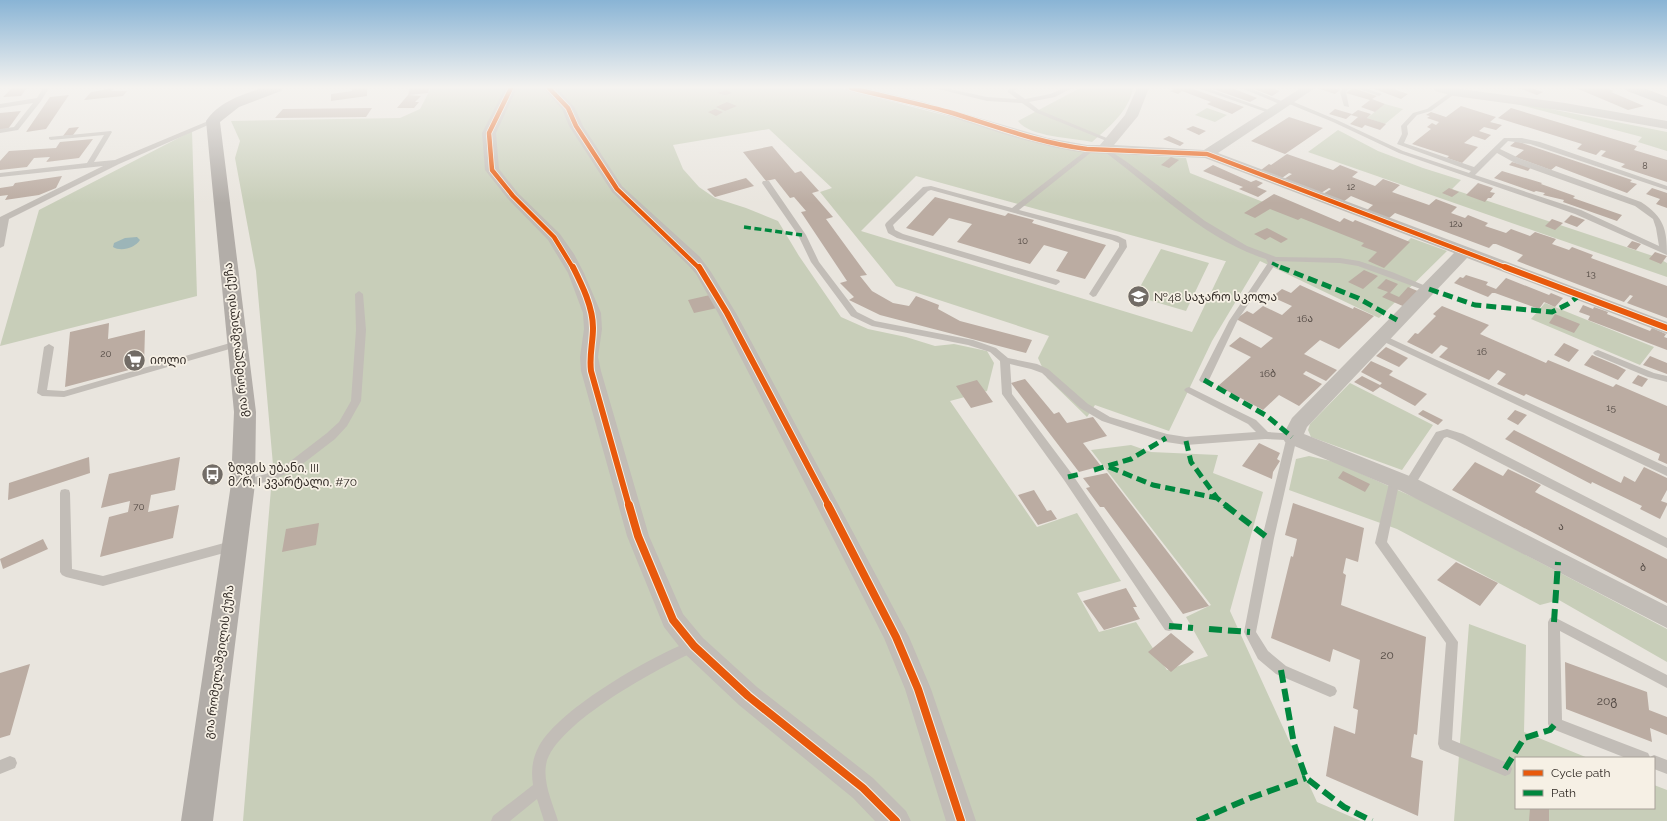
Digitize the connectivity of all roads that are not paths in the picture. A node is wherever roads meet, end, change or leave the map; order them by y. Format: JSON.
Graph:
{"nodes":[{"id":1,"x":18,"y":126,"type":"edge"},
{"id":2,"x":200,"y":126,"type":"edge"},
{"id":3,"x":214,"y":126,"type":"edge"},
{"id":4,"x":492,"y":126,"type":"edge"},
{"id":5,"x":576,"y":126,"type":"edge"},
{"id":6,"x":997,"y":126,"type":"edge"},
{"id":7,"x":1068,"y":126,"type":"edge"},
{"id":8,"x":1121,"y":126,"type":"edge"},
{"id":9,"x":1249,"y":126,"type":"edge"},
{"id":10,"x":1346,"y":126,"type":"edge"},
{"id":11,"x":1404,"y":126,"type":"edge"},
{"id":12,"x":0,"y":131,"type":"edge"},
{"id":13,"x":51,"y":138,"type":"dead end"},
{"id":14,"x":1101,"y":146,"type":"junction"},
{"id":15,"x":1495,"y":149,"type":"junction"},
{"id":16,"x":1207,"y":154,"type":"junction"},
{"id":17,"x":116,"y":162,"type":"junction"},
{"id":18,"x":89,"y":165,"type":"junction"},
{"id":19,"x":1473,"y":173,"type":"junction"},
{"id":20,"x":0,"y":175,"type":"edge"},
{"id":21,"x":766,"y":182,"type":"dead end"},
{"id":22,"x":1667,"y":188,"type":"edge"},
{"id":23,"x":1014,"y":210,"type":"junction"},
{"id":24,"x":2,"y":218,"type":"edge"},
{"id":25,"x":0,"y":246,"type":"edge"},
{"id":26,"x":1464,"y":252,"type":"junction"},
{"id":27,"x":1666,"y":252,"type":"edge"},
{"id":28,"x":1269,"y":257,"type":"junction"},
{"id":29,"x":1056,"y":282,"type":"dead end"},
{"id":30,"x":1429,"y":289,"type":"junction"},
{"id":31,"x":358,"y":294,"type":"dead end"},
{"id":32,"x":1093,"y":294,"type":"dead end"},
{"id":33,"x":1667,"y":328,"type":"edge"},
{"id":34,"x":1381,"y":337,"type":"junction"},
{"id":35,"x":237,"y":344,"type":"junction"},
{"id":36,"x":49,"y":347,"type":"dead end"},
{"id":37,"x":1598,"y":352,"type":"dead end"},
{"id":38,"x":1005,"y":360,"type":"junction"},
{"id":39,"x":1667,"y":379,"type":"edge"},
{"id":40,"x":1204,"y":380,"type":"dead end"},
{"id":41,"x":1189,"y":390,"type":"dead end"},
{"id":42,"x":1266,"y":435,"type":"junction"},
{"id":43,"x":1292,"y":437,"type":"junction"},
{"id":44,"x":1667,"y":472,"type":"edge"},
{"id":45,"x":1402,"y":482,"type":"junction"},
{"id":46,"x":243,"y":484,"type":"junction"},
{"id":47,"x":65,"y":493,"type":"dead end"},
{"id":48,"x":1667,"y":543,"type":"edge"},
{"id":49,"x":235,"y":545,"type":"junction"},
{"id":50,"x":1667,"y":618,"type":"edge"},
{"id":51,"x":1169,"y":626,"type":"dead end"},
{"id":52,"x":694,"y":646,"type":"junction"},
{"id":53,"x":1667,"y":682,"type":"edge"},
{"id":54,"x":1330,"y":691,"type":"dead end"},
{"id":55,"x":1640,"y":757,"type":"edge"},
{"id":56,"x":1655,"y":762,"type":"edge"},
{"id":57,"x":1667,"y":767,"type":"edge"},
{"id":58,"x":1505,"y":769,"type":"dead end"},
{"id":59,"x":541,"y":787,"type":"junction"},
{"id":60,"x":197,"y":821,"type":"edge"},
{"id":61,"x":498,"y":821,"type":"edge"},
{"id":62,"x":551,"y":821,"type":"edge"},
{"id":63,"x":896,"y":821,"type":"edge"},
{"id":64,"x":961,"y":821,"type":"edge"}],
"edges":[{"from":1,"to":12,"type":"lane"},
{"from":2,"to":17,"type":"lane"},
{"from":3,"to":35,"type":"street","name":"გია რომელაშვილის ქუჩა"},
{"from":4,"to":52,"type":"street"},
{"from":5,"to":64,"type":"street"},
{"from":6,"to":14,"type":"street"},
{"from":7,"to":14,"type":"lane"},
{"from":8,"to":14,"type":"street"},
{"from":9,"to":16,"type":"street"},
{"from":10,"to":19,"type":"lane"},
{"from":11,"to":19,"type":"lane"},
{"from":13,"to":18,"type":"lane"},
{"from":14,"to":16,"type":"street"},
{"from":14,"to":23,"type":"lane"},
{"from":14,"to":28,"type":"lane"},
{"from":15,"to":19,"type":"lane"},
{"from":15,"to":22,"type":"lane"},
{"from":15,"to":27,"type":"lane"},
{"from":16,"to":26,"type":"street"},
{"from":17,"to":18,"type":"lane"},
{"from":17,"to":24,"type":"lane"},
{"from":18,"to":20,"type":"lane"},
{"from":19,"to":27,"type":"lane"},
{"from":21,"to":38,"type":"lane"},
{"from":23,"to":29,"type":"lane"},
{"from":23,"to":32,"type":"lane"},
{"from":24,"to":25,"type":"lane"},
{"from":26,"to":30,"type":"street"},
{"from":26,"to":33,"type":"street"},
{"from":28,"to":30,"type":"lane"},
{"from":28,"to":40,"type":"lane"},
{"from":30,"to":34,"type":"street"},
{"from":31,"to":46,"type":"lane"},
{"from":34,"to":43,"type":"street"},
{"from":34,"to":44,"type":"lane"},
{"from":35,"to":36,"type":"lane"},
{"from":35,"to":46,"type":"street","name":"გია რომელაშვილის ქუჩა"},
{"from":37,"to":39,"type":"lane"},
{"from":38,"to":42,"type":"lane"},
{"from":38,"to":51,"type":"lane"},
{"from":41,"to":42,"type":"lane"},
{"from":42,"to":43,"type":"lane"},
{"from":43,"to":45,"type":"street"},
{"from":43,"to":54,"type":"lane"},
{"from":45,"to":48,"type":"lane"},
{"from":45,"to":50,"type":"street"},
{"from":45,"to":58,"type":"lane"},
{"from":46,"to":49,"type":"street","name":"გია რომელაშვილის ქუჩა"},
{"from":47,"to":49,"type":"lane"},
{"from":49,"to":60,"type":"street","name":"გია რომელაშვილის ქუჩა"},
{"from":52,"to":59,"type":"lane"},
{"from":52,"to":63,"type":"street"},
{"from":53,"to":55,"type":"lane"},
{"from":56,"to":57,"type":"lane"},
{"from":59,"to":61,"type":"lane"},
{"from":59,"to":62,"type":"lane"}]}
